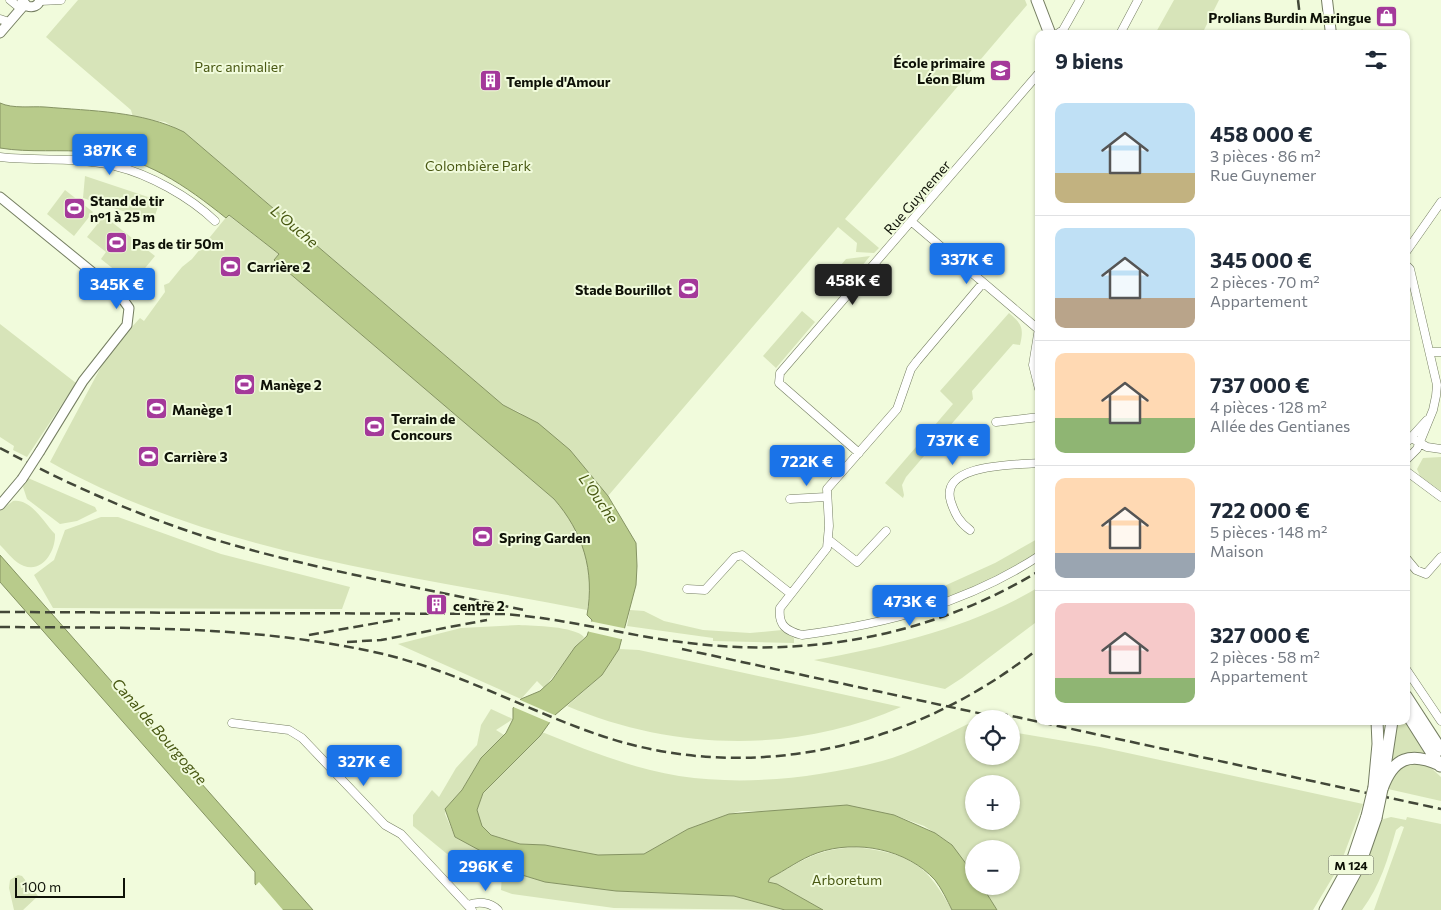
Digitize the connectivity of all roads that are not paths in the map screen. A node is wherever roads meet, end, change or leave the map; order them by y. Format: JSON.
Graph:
{"nodes":[{"id":1,"x":10,"y":0,"type":"edge"},
{"id":2,"x":61,"y":0,"type":"edge"},
{"id":3,"x":1037,"y":0,"type":"edge"},
{"id":4,"x":1080,"y":0,"type":"edge"},
{"id":5,"x":1138,"y":0,"type":"edge"},
{"id":6,"x":1328,"y":0,"type":"edge"},
{"id":7,"x":40,"y":1,"type":"edge"},
{"id":8,"x":23,"y":4,"type":"edge"},
{"id":9,"x":0,"y":19,"type":"edge"},
{"id":10,"x":9,"y":22,"type":"junction"},
{"id":11,"x":1048,"y":30,"type":"edge"},
{"id":12,"x":1063,"y":30,"type":"edge"},
{"id":13,"x":1122,"y":30,"type":"edge"},
{"id":14,"x":1331,"y":30,"type":"edge"},
{"id":15,"x":0,"y":33,"type":"edge"},
{"id":16,"x":1035,"y":78,"type":"edge"},
{"id":17,"x":0,"y":157,"type":"edge"},
{"id":18,"x":0,"y":197,"type":"edge"},
{"id":19,"x":1441,"y":202,"type":"edge"},
{"id":20,"x":215,"y":221,"type":"dead end"},
{"id":21,"x":912,"y":222,"type":"junction"},
{"id":22,"x":1410,"y":247,"type":"edge"},
{"id":23,"x":1410,"y":269,"type":"edge"},
{"id":24,"x":982,"y":284,"type":"junction"},
{"id":25,"x":1035,"y":326,"type":"edge"},
{"id":26,"x":1035,"y":350,"type":"edge"},
{"id":27,"x":1430,"y":352,"type":"junction"},
{"id":28,"x":1441,"y":352,"type":"edge"},
{"id":29,"x":1441,"y":366,"type":"edge"},
{"id":30,"x":1434,"y":372,"type":"junction"},
{"id":31,"x":1035,"y":373,"type":"edge"},
{"id":32,"x":1430,"y":416,"type":"junction"},
{"id":33,"x":1035,"y":417,"type":"edge"},
{"id":34,"x":996,"y":422,"type":"dead end"},
{"id":35,"x":1410,"y":439,"type":"edge"},
{"id":36,"x":1410,"y":440,"type":"edge"},
{"id":37,"x":1419,"y":442,"type":"junction"},
{"id":38,"x":1441,"y":450,"type":"edge"},
{"id":39,"x":859,"y":453,"type":"junction"},
{"id":40,"x":1410,"y":456,"type":"edge"},
{"id":41,"x":1035,"y":463,"type":"edge"},
{"id":42,"x":1410,"y":474,"type":"edge"},
{"id":43,"x":826,"y":497,"type":"junction"},
{"id":44,"x":1441,"y":497,"type":"edge"},
{"id":45,"x":790,"y":499,"type":"dead end"},
{"id":46,"x":0,"y":505,"type":"edge"},
{"id":47,"x":970,"y":530,"type":"dead end"},
{"id":48,"x":886,"y":531,"type":"dead end"},
{"id":49,"x":829,"y":540,"type":"junction"},
{"id":50,"x":1035,"y":558,"type":"edge"},
{"id":51,"x":1441,"y":558,"type":"edge"},
{"id":52,"x":1410,"y":563,"type":"edge"},
{"id":53,"x":687,"y":589,"type":"dead end"},
{"id":54,"x":792,"y":594,"type":"junction"},
{"id":55,"x":1410,"y":675,"type":"edge"},
{"id":56,"x":1410,"y":702,"type":"edge"},
{"id":57,"x":1410,"y":717,"type":"edge"},
{"id":58,"x":1410,"y":720,"type":"edge"},
{"id":59,"x":1441,"y":721,"type":"edge"},
{"id":60,"x":232,"y":722,"type":"dead end"},
{"id":61,"x":1377,"y":725,"type":"edge"},
{"id":62,"x":1389,"y":725,"type":"edge"},
{"id":63,"x":1390,"y":725,"type":"edge"},
{"id":64,"x":1427,"y":727,"type":"junction"},
{"id":65,"x":1378,"y":744,"type":"junction"},
{"id":66,"x":1441,"y":750,"type":"edge"},
{"id":67,"x":1440,"y":766,"type":"edge"},
{"id":68,"x":1378,"y":788,"type":"junction"},
{"id":69,"x":1372,"y":817,"type":"junction"},
{"id":70,"x":470,"y":908,"type":"edge"},
{"id":71,"x":498,"y":910,"type":"edge"},
{"id":72,"x":1325,"y":910,"type":"edge"},
{"id":73,"x":1336,"y":910,"type":"edge"}],
"edges":[{"from":1,"to":8,"type":"street"},
{"from":2,"to":7,"type":"street"},
{"from":3,"to":11,"type":"main road"},
{"from":4,"to":12,"type":"street"},
{"from":5,"to":13,"type":"street"},
{"from":6,"to":14,"type":"main road"},
{"from":7,"to":8,"type":"street"},
{"from":8,"to":10,"type":"street"},
{"from":9,"to":10,"type":"street"},
{"from":10,"to":15,"type":"street"},
{"from":16,"to":21,"type":"street","name":"Rue Guynemer"},
{"from":17,"to":20,"type":"street"},
{"from":18,"to":46,"type":"street","bridge":true},
{"from":19,"to":22,"type":"street"},
{"from":21,"to":24,"type":"street"},
{"from":21,"to":39,"type":"street","name":"Rue Guynemer"},
{"from":23,"to":27,"type":"street"},
{"from":24,"to":25,"type":"street"},
{"from":24,"to":39,"type":"street"},
{"from":26,"to":31,"type":"street"},
{"from":27,"to":28,"type":"street"},
{"from":27,"to":30,"type":"street"},
{"from":29,"to":30,"type":"street"},
{"from":30,"to":32,"type":"street"},
{"from":32,"to":35,"type":"street"},
{"from":32,"to":37,"type":"street"},
{"from":33,"to":34,"type":"street"},
{"from":36,"to":37,"type":"street"},
{"from":37,"to":38,"type":"street"},
{"from":37,"to":40,"type":"street"},
{"from":39,"to":43,"type":"street"},
{"from":41,"to":47,"type":"street"},
{"from":42,"to":44,"type":"street"},
{"from":43,"to":45,"type":"street"},
{"from":43,"to":49,"type":"street"},
{"from":48,"to":49,"type":"street"},
{"from":49,"to":54,"type":"street"},
{"from":50,"to":54,"type":"street"},
{"from":51,"to":52,"type":"street"},
{"from":53,"to":54,"type":"street"},
{"from":55,"to":59,"type":"street"},
{"from":56,"to":64,"type":"main road"},
{"from":57,"to":64,"type":"main road"},
{"from":58,"to":67,"type":"main road"},
{"from":60,"to":70,"type":"street"},
{"from":61,"to":65,"type":"main road","number":"M 124"},
{"from":62,"to":65,"type":"main road","number":"M 124"},
{"from":63,"to":68,"type":"main road","number":"M 124"},
{"from":64,"to":66,"type":"main road"},
{"from":65,"to":68,"type":"main road","number":"M 124"},
{"from":67,"to":68,"type":"main road","number":"M 124"},
{"from":68,"to":69,"type":"main road","number":"M 124","bridge":true},
{"from":69,"to":72,"type":"main road","number":"M 124"},
{"from":69,"to":73,"type":"main road","number":"M 124"},
{"from":70,"to":71,"type":"street"}]}
